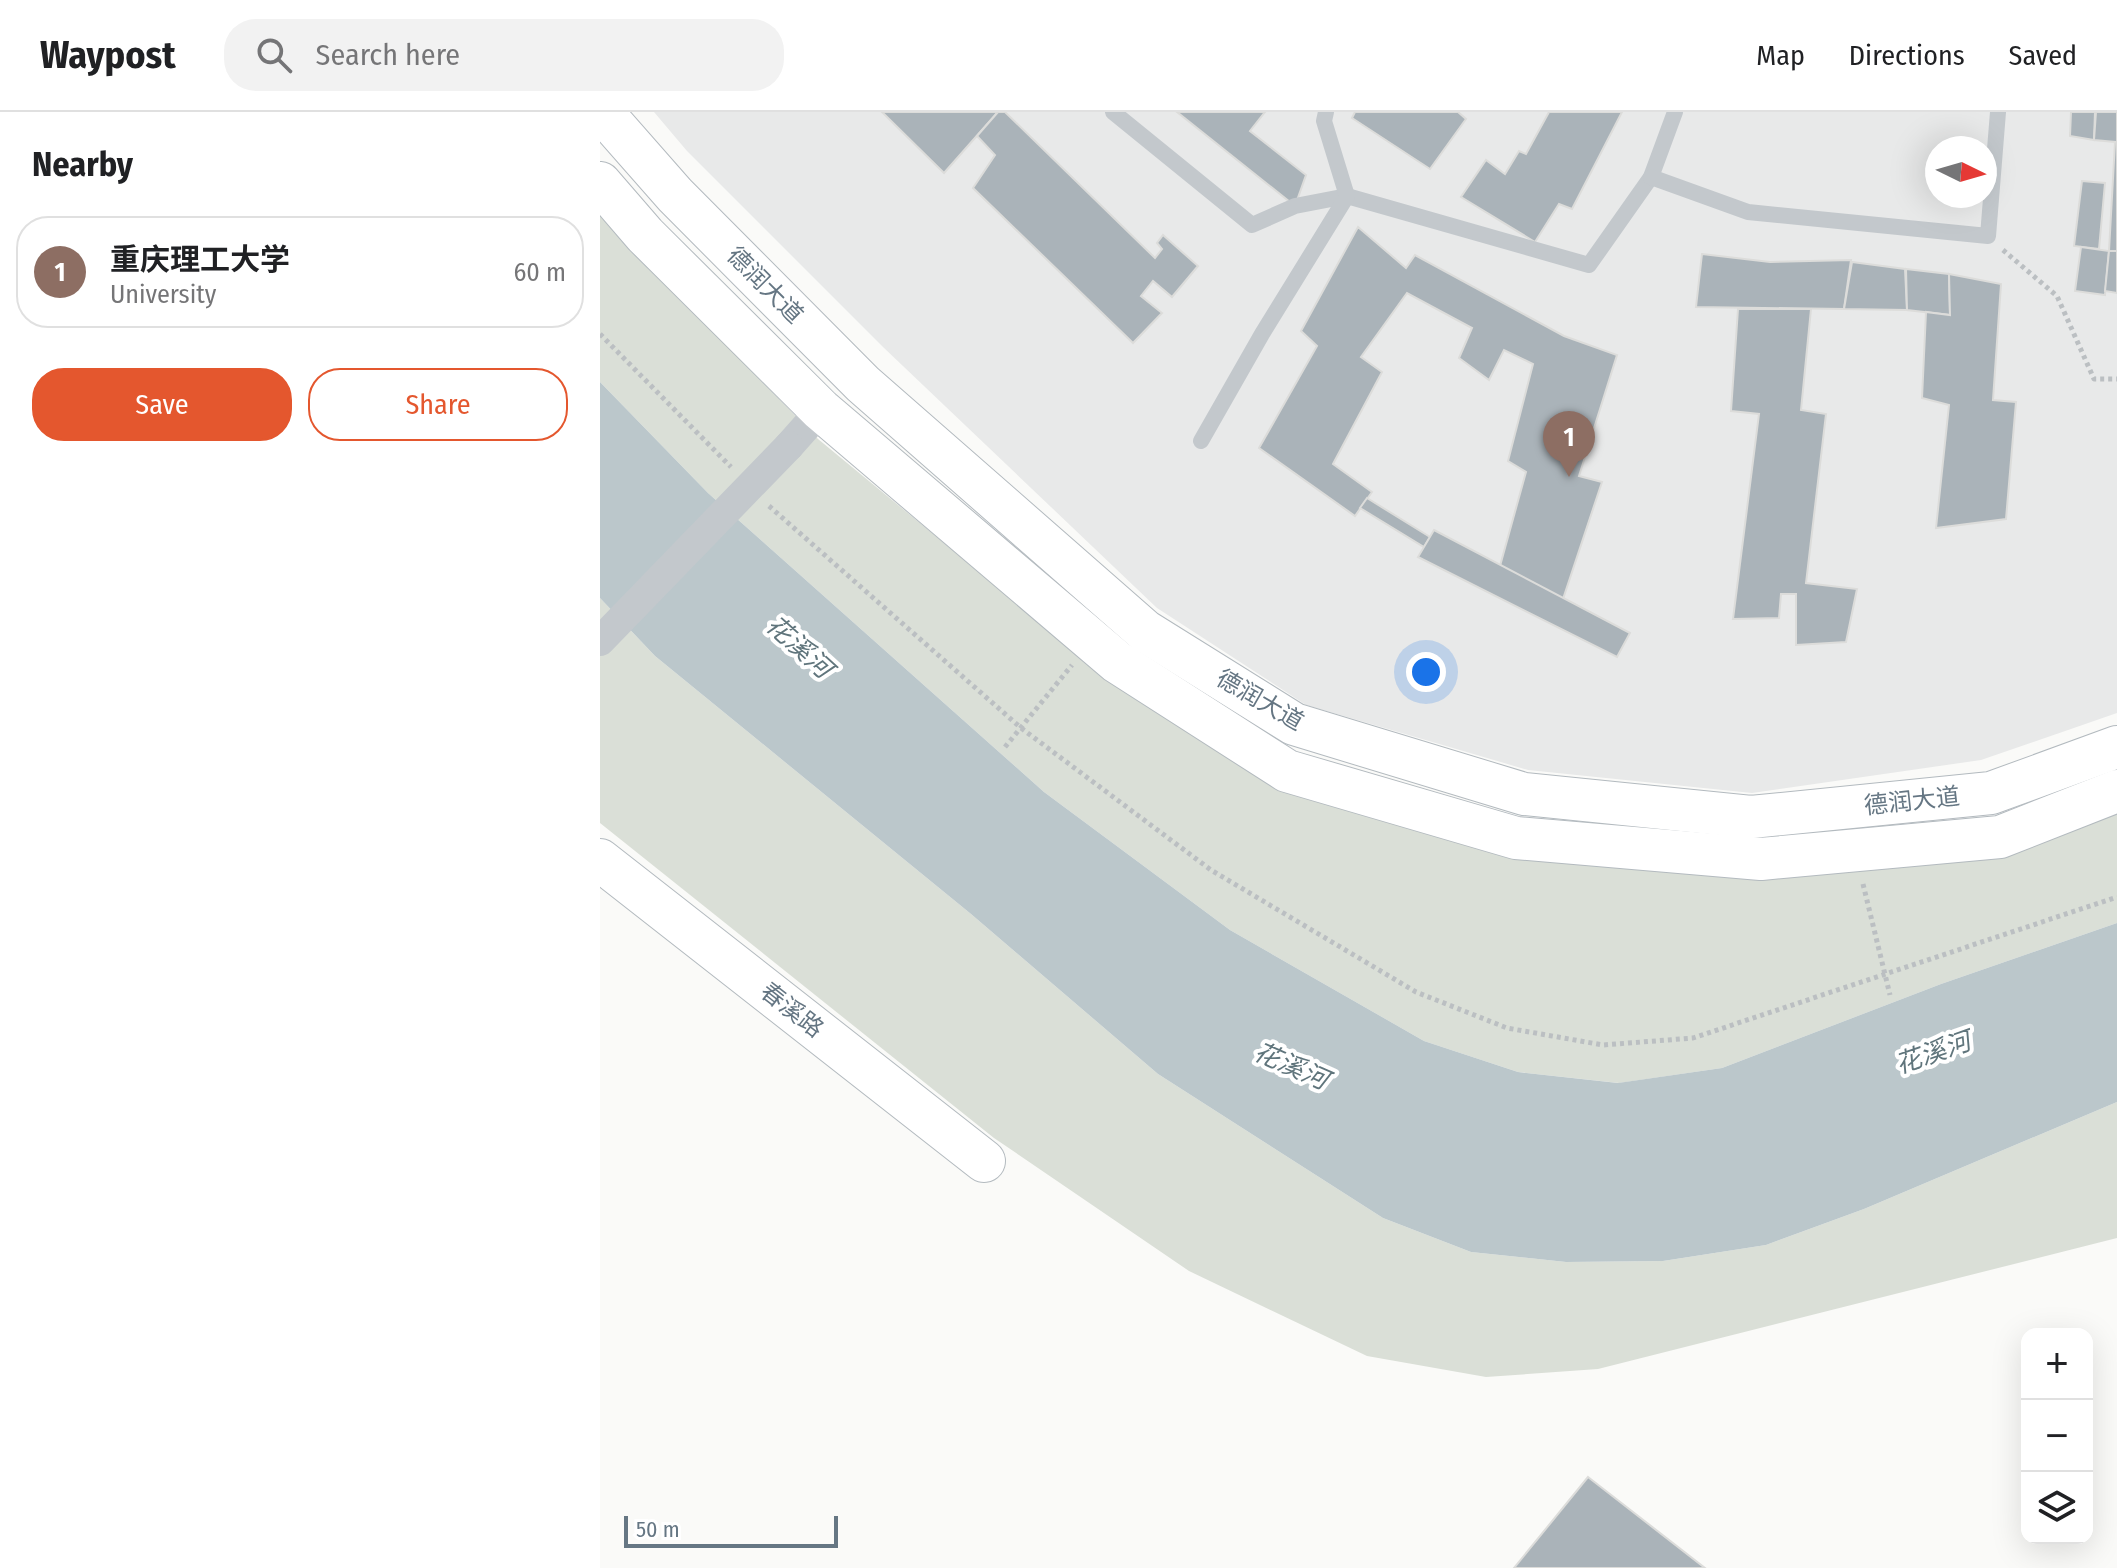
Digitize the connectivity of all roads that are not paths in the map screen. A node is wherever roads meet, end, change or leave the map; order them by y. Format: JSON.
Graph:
{"nodes":[{"id":1,"x":602,"y":112,"type":"edge"},
{"id":2,"x":1113,"y":112,"type":"edge"},
{"id":3,"x":1326,"y":112,"type":"edge"},
{"id":4,"x":1675,"y":112,"type":"edge"},
{"id":5,"x":1998,"y":112,"type":"edge"},
{"id":6,"x":1651,"y":177,"type":"junction"},
{"id":7,"x":600,"y":183,"type":"edge"},
{"id":8,"x":1347,"y":196,"type":"junction"},
{"id":9,"x":821,"y":410,"type":"junction"},
{"id":10,"x":1201,"y":441,"type":"dead end"},
{"id":11,"x":600,"y":641,"type":"edge"},
{"id":12,"x":2117,"y":747,"type":"edge"},
{"id":13,"x":2117,"y":791,"type":"edge"},
{"id":14,"x":600,"y":860,"type":"edge"},
{"id":15,"x":984,"y":1161,"type":"dead end"}],
"edges":[{"from":1,"to":12,"type":"main road","name":"德润大道"},
{"from":2,"to":8,"type":"lane"},
{"from":3,"to":8,"type":"lane"},
{"from":4,"to":6,"type":"lane"},
{"from":5,"to":6,"type":"lane"},
{"from":6,"to":8,"type":"lane"},
{"from":7,"to":9,"type":"main road","name":"德润大道"},
{"from":8,"to":10,"type":"lane"},
{"from":9,"to":11,"type":"street","bridge":true},
{"from":9,"to":13,"type":"main road","name":"德润大道"},
{"from":14,"to":15,"type":"main road","name":"春溪路"}]}
